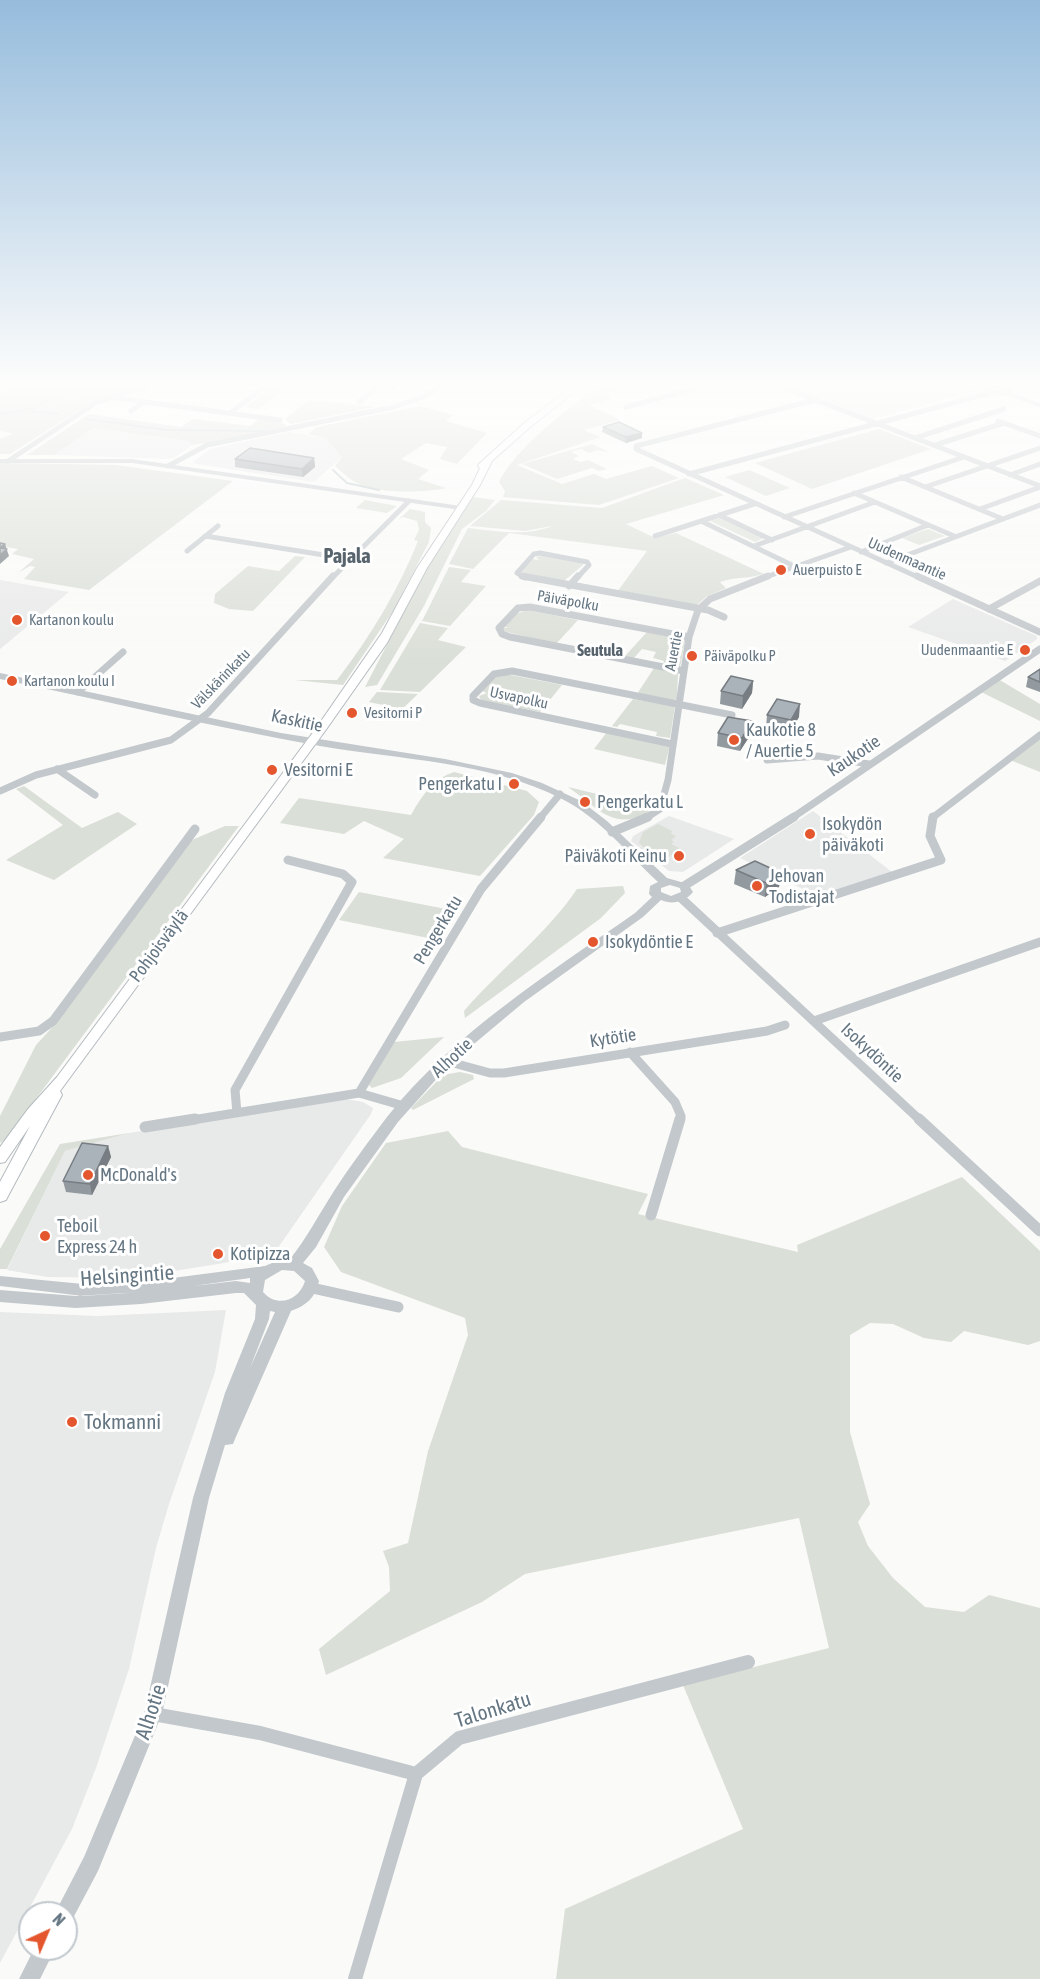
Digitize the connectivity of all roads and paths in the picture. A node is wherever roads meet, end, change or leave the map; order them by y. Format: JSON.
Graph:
{"nodes":[{"id":1,"x":254,"y":478,"type":"edge"},
{"id":2,"x":476,"y":478,"type":"edge"},
{"id":3,"x":698,"y":478,"type":"edge"},
{"id":4,"x":898,"y":478,"type":"edge"},
{"id":5,"x":905,"y":478,"type":"edge"},
{"id":6,"x":951,"y":478,"type":"edge"},
{"id":7,"x":1020,"y":478,"type":"edge"},
{"id":8,"x":925,"y":487,"type":"junction"},
{"id":9,"x":1040,"y":487,"type":"edge"},
{"id":10,"x":854,"y":493,"type":"junction"},
{"id":11,"x":409,"y":501,"type":"junction"},
{"id":12,"x":875,"y":502,"type":"junction"},
{"id":13,"x":754,"y":504,"type":"junction"},
{"id":14,"x":1040,"y":505,"type":"edge"},
{"id":15,"x":458,"y":506,"type":"junction"},
{"id":16,"x":980,"y":509,"type":"junction"},
{"id":17,"x":718,"y":515,"type":"junction"},
{"id":18,"x":784,"y":517,"type":"junction"},
{"id":19,"x":1003,"y":519,"type":"junction"},
{"id":20,"x":701,"y":521,"type":"junction"},
{"id":21,"x":928,"y":525,"type":"junction"},
{"id":22,"x":218,"y":526,"type":"dead end"},
{"id":23,"x":806,"y":527,"type":"junction"},
{"id":24,"x":205,"y":536,"type":"junction"},
{"id":25,"x":655,"y":536,"type":"dead end"},
{"id":26,"x":954,"y":536,"type":"junction"},
{"id":27,"x":772,"y":540,"type":"junction"},
{"id":28,"x":754,"y":546,"type":"junction"},
{"id":29,"x":851,"y":547,"type":"junction"},
{"id":30,"x":187,"y":551,"type":"dead end"},
{"id":31,"x":861,"y":552,"type":"junction"},
{"id":32,"x":349,"y":559,"type":"junction"},
{"id":33,"x":886,"y":562,"type":"junction"},
{"id":34,"x":796,"y":567,"type":"junction"},
{"id":35,"x":1040,"y":581,"type":"edge"},
{"id":36,"x":569,"y":586,"type":"junction"},
{"id":37,"x":989,"y":609,"type":"junction"},
{"id":38,"x":698,"y":610,"type":"junction"},
{"id":39,"x":724,"y":617,"type":"dead end"},
{"id":40,"x":1040,"y":632,"type":"edge"},
{"id":41,"x":689,"y":637,"type":"junction"},
{"id":42,"x":1040,"y":649,"type":"edge"},
{"id":43,"x":123,"y":652,"type":"dead end"},
{"id":44,"x":684,"y":671,"type":"junction"},
{"id":45,"x":0,"y":676,"type":"edge"},
{"id":46,"x":78,"y":692,"type":"junction"},
{"id":47,"x":677,"y":705,"type":"junction"},
{"id":48,"x":732,"y":715,"type":"edge"},
{"id":49,"x":202,"y":718,"type":"junction"},
{"id":50,"x":1040,"y":735,"type":"edge"},
{"id":51,"x":316,"y":742,"type":"junction"},
{"id":52,"x":672,"y":744,"type":"junction"},
{"id":53,"x":767,"y":760,"type":"dead end"},
{"id":54,"x":869,"y":764,"type":"junction"},
{"id":55,"x":57,"y":769,"type":"junction"},
{"id":56,"x":1,"y":789,"type":"edge"},
{"id":57,"x":560,"y":794,"type":"junction"},
{"id":58,"x":94,"y":795,"type":"dead end"},
{"id":59,"x":195,"y":830,"type":"dead end"},
{"id":60,"x":612,"y":832,"type":"junction"},
{"id":61,"x":288,"y":860,"type":"dead end"},
{"id":62,"x":665,"y":882,"type":"junction"},
{"id":63,"x":684,"y":886,"type":"junction"},
{"id":64,"x":659,"y":897,"type":"junction"},
{"id":65,"x":681,"y":898,"type":"junction"},
{"id":66,"x":717,"y":933,"type":"junction"},
{"id":67,"x":1040,"y":942,"type":"edge"},
{"id":68,"x":814,"y":1021,"type":"junction"},
{"id":69,"x":785,"y":1025,"type":"dead end"},
{"id":70,"x":0,"y":1037,"type":"edge"},
{"id":71,"x":630,"y":1052,"type":"junction"},
{"id":72,"x":446,"y":1061,"type":"junction"},
{"id":73,"x":62,"y":1080,"type":"junction"},
{"id":74,"x":358,"y":1093,"type":"junction"},
{"id":75,"x":404,"y":1106,"type":"junction"},
{"id":76,"x":237,"y":1113,"type":"junction"},
{"id":77,"x":145,"y":1127,"type":"dead end"},
{"id":78,"x":0,"y":1158,"type":"edge"},
{"id":79,"x":0,"y":1196,"type":"edge"},
{"id":80,"x":651,"y":1215,"type":"dead end"},
{"id":81,"x":1039,"y":1229,"type":"edge"},
{"id":82,"x":293,"y":1265,"type":"junction"},
{"id":83,"x":264,"y":1271,"type":"junction"},
{"id":84,"x":0,"y":1281,"type":"edge"},
{"id":85,"x":312,"y":1288,"type":"junction"},
{"id":86,"x":0,"y":1296,"type":"edge"},
{"id":87,"x":260,"y":1298,"type":"junction"},
{"id":88,"x":285,"y":1307,"type":"junction"},
{"id":89,"x":398,"y":1307,"type":"dead end"},
{"id":90,"x":201,"y":1498,"type":"junction"},
{"id":91,"x":748,"y":1662,"type":"dead end"},
{"id":92,"x":153,"y":1714,"type":"junction"},
{"id":93,"x":416,"y":1774,"type":"junction"},
{"id":94,"x":71,"y":1901,"type":"edge"},
{"id":95,"x":39,"y":1961,"type":"edge"},
{"id":96,"x":29,"y":1979,"type":"edge"},
{"id":97,"x":355,"y":1979,"type":"edge"}],
"edges":[{"from":1,"to":11,"type":"street"},
{"from":2,"to":15,"type":"main road","name":"Pohjoisväylä"},
{"from":3,"to":13,"type":"street","name":"Uudenmaantie"},
{"from":4,"to":10,"type":"street"},
{"from":5,"to":8,"type":"street"},
{"from":6,"to":8,"type":"street"},
{"from":7,"to":9,"type":"street"},
{"from":8,"to":16,"type":"street"},
{"from":9,"to":16,"type":"street"},
{"from":10,"to":12,"type":"street"},
{"from":10,"to":18,"type":"street"},
{"from":11,"to":15,"type":"street"},
{"from":11,"to":32,"type":"street","name":"Välskärinkatu"},
{"from":12,"to":21,"type":"street"},
{"from":12,"to":23,"type":"street"},
{"from":13,"to":17,"type":"street"},
{"from":13,"to":18,"type":"street","name":"Uudenmaantie"},
{"from":14,"to":19,"type":"street"},
{"from":15,"to":51,"type":"main road","name":"Pohjoisväylä"},
{"from":16,"to":19,"type":"street"},
{"from":17,"to":20,"type":"street"},
{"from":17,"to":27,"type":"street"},
{"from":18,"to":23,"type":"street","name":"Uudenmaantie"},
{"from":19,"to":26,"type":"street"},
{"from":20,"to":25,"type":"street"},
{"from":20,"to":28,"type":"street"},
{"from":21,"to":26,"type":"street"},
{"from":21,"to":31,"type":"street"},
{"from":22,"to":24,"type":"street"},
{"from":23,"to":27,"type":"street"},
{"from":23,"to":29,"type":"street","name":"Uudenmaantie"},
{"from":24,"to":30,"type":"street"},
{"from":24,"to":32,"type":"street"},
{"from":26,"to":33,"type":"street"},
{"from":27,"to":28,"type":"street"},
{"from":28,"to":34,"type":"street"},
{"from":29,"to":31,"type":"street","name":"Uudenmaantie"},
{"from":29,"to":34,"type":"street","name":"Auertie"},
{"from":31,"to":33,"type":"street","name":"Uudenmaantie"},
{"from":32,"to":49,"type":"street","name":"Välskärinkatu"},
{"from":33,"to":37,"type":"street","name":"Uudenmaantie"},
{"from":34,"to":38,"type":"street","name":"Auertie"},
{"from":35,"to":37,"type":"street"},
{"from":36,"to":36,"type":"street"},
{"from":36,"to":38,"type":"street"},
{"from":37,"to":40,"type":"street","name":"Uudenmaantie"},
{"from":38,"to":39,"type":"street"},
{"from":38,"to":41,"type":"street","name":"Auertie"},
{"from":41,"to":44,"type":"street","name":"Auertie"},
{"from":41,"to":44,"type":"street","name":"Päiväpolku"},
{"from":42,"to":54,"type":"street","name":"Kaukotie"},
{"from":43,"to":46,"type":"street"},
{"from":44,"to":47,"type":"street","name":"Auertie"},
{"from":45,"to":46,"type":"street","name":"Kaskitie"},
{"from":46,"to":49,"type":"street","name":"Kaskitie"},
{"from":47,"to":48,"type":"street"},
{"from":47,"to":52,"type":"street","name":"Auertie"},
{"from":47,"to":52,"type":"street","name":"Usvapolku"},
{"from":49,"to":51,"type":"street","name":"Kaskitie"},
{"from":49,"to":55,"type":"street","name":"Välskärinkatu"},
{"from":50,"to":66,"type":"street"},
{"from":51,"to":57,"type":"street","name":"Kaskitie"},
{"from":51,"to":73,"type":"main road","name":"Pohjoisväylä"},
{"from":52,"to":60,"type":"street","name":"Auertie"},
{"from":53,"to":54,"type":"street"},
{"from":54,"to":63,"type":"street","name":"Kaukotie"},
{"from":55,"to":56,"type":"street","name":"Välskärinkatu"},
{"from":55,"to":58,"type":"street"},
{"from":57,"to":60,"type":"street","name":"Kaskitie"},
{"from":57,"to":74,"type":"street","name":"Pengerkatu"},
{"from":59,"to":70,"type":"street"},
{"from":60,"to":62,"type":"street"},
{"from":61,"to":76,"type":"street"},
{"from":62,"to":63,"type":"street"},
{"from":62,"to":64,"type":"street"},
{"from":63,"to":65,"type":"street"},
{"from":64,"to":65,"type":"street"},
{"from":64,"to":72,"type":"street","name":"Alhotie"},
{"from":65,"to":66,"type":"street","name":"Isokydöntie"},
{"from":66,"to":68,"type":"street","name":"Isokydöntie"},
{"from":67,"to":68,"type":"street"},
{"from":68,"to":81,"type":"street","name":"Isokydöntie"},
{"from":69,"to":71,"type":"street","name":"Kytötie"},
{"from":71,"to":72,"type":"street","name":"Kytötie"},
{"from":71,"to":80,"type":"street"},
{"from":72,"to":75,"type":"street","name":"Alhotie"},
{"from":73,"to":78,"type":"main road","name":"Pohjoisväylä"},
{"from":73,"to":79,"type":"main road","name":"Pohjoisväylä"},
{"from":74,"to":75,"type":"street"},
{"from":74,"to":76,"type":"street"},
{"from":75,"to":82,"type":"street","name":"Alhotie"},
{"from":76,"to":77,"type":"street"},
{"from":82,"to":83,"type":"street"},
{"from":82,"to":85,"type":"street"},
{"from":83,"to":84,"type":"street","name":"Helsingintie"},
{"from":83,"to":87,"type":"street"},
{"from":85,"to":88,"type":"street"},
{"from":85,"to":89,"type":"street"},
{"from":86,"to":87,"type":"street","name":"Helsingintie"},
{"from":87,"to":88,"type":"street"},
{"from":87,"to":90,"type":"street","name":"Alhotie"},
{"from":88,"to":90,"type":"street","name":"Alhotie"},
{"from":90,"to":92,"type":"street","name":"Alhotie"},
{"from":91,"to":93,"type":"street","name":"Talonkatu"},
{"from":92,"to":93,"type":"street"},
{"from":92,"to":94,"type":"street","name":"Alhotie"},
{"from":93,"to":97,"type":"street"},
{"from":95,"to":96,"type":"street"}]}
